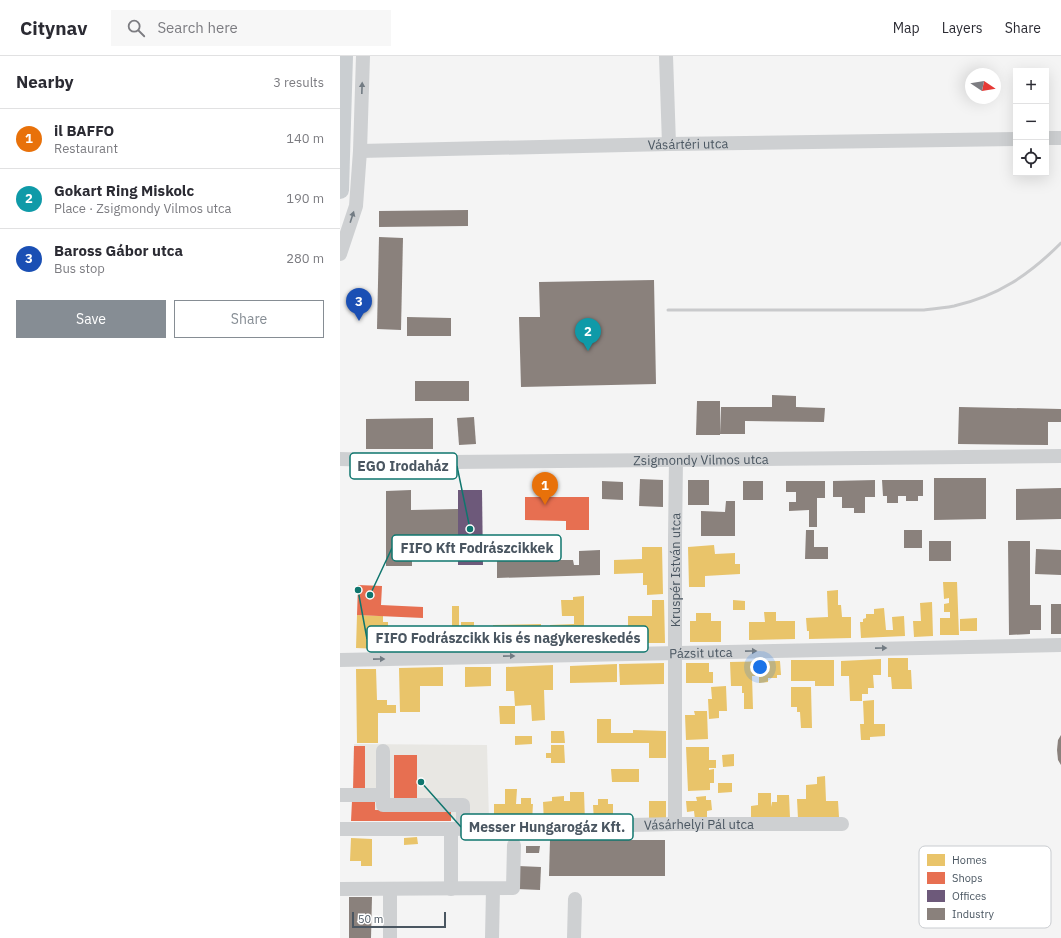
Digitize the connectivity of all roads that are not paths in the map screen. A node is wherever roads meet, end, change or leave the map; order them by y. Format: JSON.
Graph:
{"nodes":[{"id":1,"x":344,"y":56,"type":"edge"},
{"id":2,"x":363,"y":56,"type":"edge"},
{"id":3,"x":666,"y":56,"type":"edge"},
{"id":4,"x":1049,"y":138,"type":"edge"},
{"id":5,"x":1061,"y":138,"type":"edge"},
{"id":6,"x":1013,"y":139,"type":"edge"},
{"id":7,"x":669,"y":144,"type":"junction"},
{"id":8,"x":360,"y":151,"type":"junction"},
{"id":9,"x":340,"y":190,"type":"edge"},
{"id":10,"x":340,"y":254,"type":"edge"},
{"id":11,"x":1061,"y":456,"type":"edge"},
{"id":12,"x":340,"y":459,"type":"edge"},
{"id":13,"x":676,"y":460,"type":"junction"},
{"id":14,"x":1061,"y":645,"type":"edge"},
{"id":15,"x":675,"y":653,"type":"junction"},
{"id":16,"x":340,"y":660,"type":"edge"},
{"id":17,"x":383,"y":751,"type":"dead end"},
{"id":18,"x":340,"y":795,"type":"edge"},
{"id":19,"x":383,"y":795,"type":"junction"},
{"id":20,"x":675,"y":824,"type":"junction"},
{"id":21,"x":842,"y":824,"type":"dead end"},
{"id":22,"x":340,"y":829,"type":"edge"},
{"id":23,"x":457,"y":829,"type":"junction"},
{"id":24,"x":514,"y":845,"type":"dead end"},
{"id":25,"x":493,"y":888,"type":"junction"},
{"id":26,"x":340,"y":889,"type":"edge"},
{"id":27,"x":390,"y":889,"type":"junction"},
{"id":28,"x":451,"y":889,"type":"junction"},
{"id":29,"x":575,"y":899,"type":"dead end"},
{"id":30,"x":390,"y":938,"type":"edge"},
{"id":31,"x":492,"y":938,"type":"edge"},
{"id":32,"x":574,"y":938,"type":"edge"}],
"edges":[{"from":1,"to":9,"type":"main road"},
{"from":8,"to":2,"type":"street","one_way":true},
{"from":3,"to":7,"type":"street"},
{"from":4,"to":5,"type":"street"},
{"from":6,"to":7,"type":"street","name":"Vásártéri utca"},
{"from":7,"to":8,"type":"street","name":"Vásártéri utca"},
{"from":10,"to":8,"type":"street","one_way":true},
{"from":11,"to":13,"type":"street","name":"Zsigmondy Vilmos utca"},
{"from":12,"to":13,"type":"street","name":"Zsigmondy Vilmos utca"},
{"from":13,"to":15,"type":"street","name":"Kruspér István utca"},
{"from":15,"to":14,"type":"street","name":"Pázsit utca","one_way":true},
{"from":16,"to":15,"type":"street","name":"Pázsit utca","one_way":true},
{"from":15,"to":20,"type":"street","name":"Kruspér István utca"},
{"from":17,"to":19,"type":"street"},
{"from":18,"to":19,"type":"street"},
{"from":19,"to":23,"type":"street"},
{"from":20,"to":21,"type":"street","name":"Vásárhelyi Pál utca"},
{"from":20,"to":23,"type":"street","name":"Vásárhelyi Pál utca"},
{"from":22,"to":23,"type":"street","name":"Vásárhelyi Pál utca"},
{"from":23,"to":28,"type":"street"},
{"from":24,"to":25,"type":"street"},
{"from":25,"to":28,"type":"street"},
{"from":25,"to":31,"type":"street"},
{"from":26,"to":27,"type":"street"},
{"from":27,"to":28,"type":"street"},
{"from":27,"to":30,"type":"street"},
{"from":29,"to":32,"type":"street"}]}
